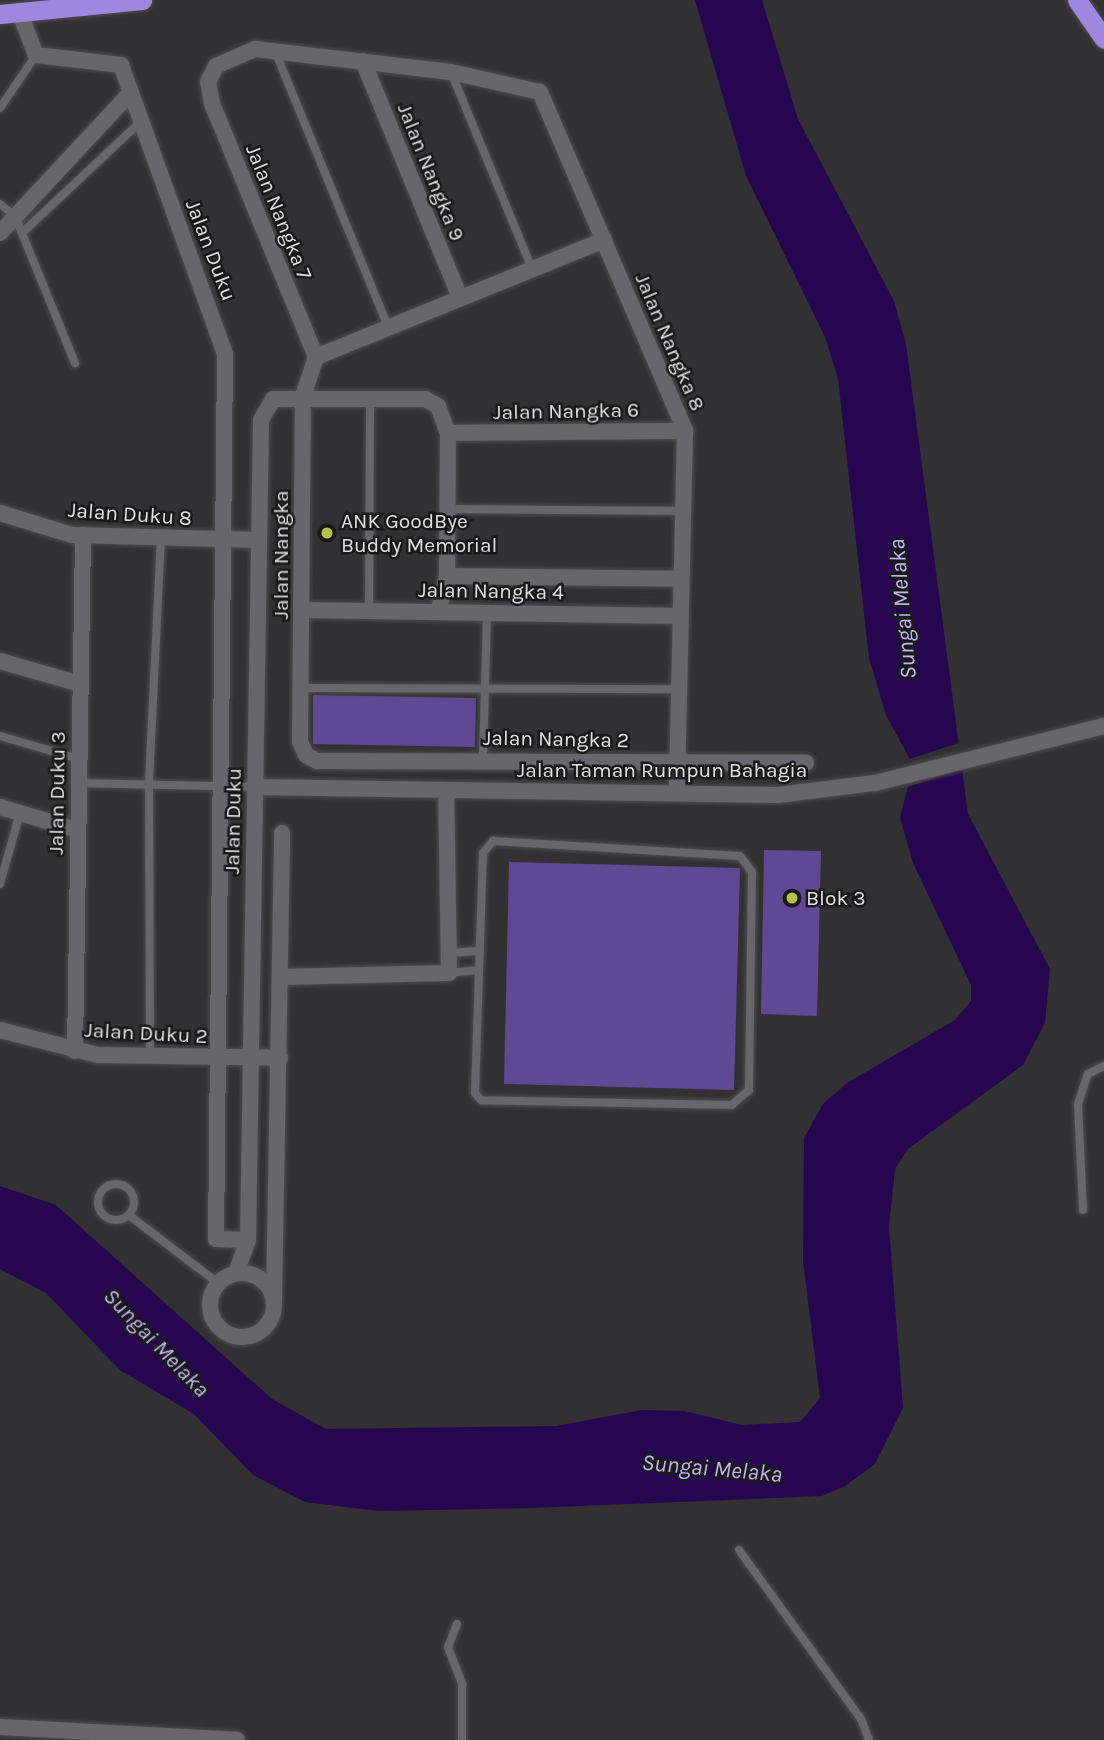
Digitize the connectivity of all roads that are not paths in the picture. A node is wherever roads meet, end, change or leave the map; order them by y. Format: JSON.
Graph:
{"nodes":[{"id":1,"x":142,"y":0,"type":"edge"},
{"id":2,"x":1077,"y":0,"type":"edge"},
{"id":3,"x":9,"y":13,"type":"edge"},
{"id":4,"x":1104,"y":39,"type":"edge"},
{"id":5,"x":275,"y":51,"type":"junction"},
{"id":6,"x":36,"y":55,"type":"junction"},
{"id":7,"x":363,"y":61,"type":"junction"},
{"id":8,"x":451,"y":72,"type":"junction"},
{"id":9,"x":130,"y":93,"type":"junction"},
{"id":10,"x":0,"y":108,"type":"edge"},
{"id":11,"x":140,"y":122,"type":"junction"},
{"id":12,"x":0,"y":204,"type":"edge"},
{"id":13,"x":15,"y":216,"type":"junction"},
{"id":14,"x":0,"y":233,"type":"edge"},
{"id":15,"x":22,"y":233,"type":"junction"},
{"id":16,"x":604,"y":240,"type":"junction"},
{"id":17,"x":532,"y":269,"type":"junction"},
{"id":18,"x":460,"y":298,"type":"junction"},
{"id":19,"x":388,"y":327,"type":"junction"},
{"id":20,"x":316,"y":357,"type":"junction"},
{"id":21,"x":75,"y":363,"type":"dead end"},
{"id":22,"x":303,"y":396,"type":"junction"},
{"id":23,"x":370,"y":397,"type":"junction"},
{"id":24,"x":447,"y":426,"type":"junction"},
{"id":25,"x":685,"y":431,"type":"junction"},
{"id":26,"x":447,"y":509,"type":"junction"},
{"id":27,"x":682,"y":511,"type":"junction"},
{"id":28,"x":0,"y":513,"type":"edge"},
{"id":29,"x":83,"y":536,"type":"junction"},
{"id":30,"x":160,"y":539,"type":"junction"},
{"id":31,"x":225,"y":540,"type":"junction"},
{"id":32,"x":259,"y":540,"type":"junction"},
{"id":33,"x":447,"y":576,"type":"junction"},
{"id":34,"x":681,"y":579,"type":"junction"},
{"id":35,"x":302,"y":610,"type":"junction"},
{"id":36,"x":369,"y":610,"type":"junction"},
{"id":37,"x":438,"y":612,"type":"junction"},
{"id":38,"x":487,"y":612,"type":"junction"},
{"id":39,"x":680,"y":615,"type":"junction"},
{"id":40,"x":0,"y":661,"type":"edge"},
{"id":41,"x":79,"y":684,"type":"junction"},
{"id":42,"x":301,"y":688,"type":"junction"},
{"id":43,"x":485,"y":688,"type":"junction"},
{"id":44,"x":679,"y":689,"type":"junction"},
{"id":45,"x":1104,"y":726,"type":"edge"},
{"id":46,"x":0,"y":736,"type":"edge"},
{"id":47,"x":306,"y":755,"type":"joint"},
{"id":48,"x":483,"y":758,"type":"junction"},
{"id":49,"x":79,"y":759,"type":"junction"},
{"id":50,"x":677,"y":761,"type":"junction"},
{"id":51,"x":806,"y":763,"type":"dead end"},
{"id":52,"x":149,"y":782,"type":"junction"},
{"id":53,"x":79,"y":783,"type":"junction"},
{"id":54,"x":223,"y":786,"type":"junction"},
{"id":55,"x":255,"y":787,"type":"junction"},
{"id":56,"x":446,"y":791,"type":"junction"},
{"id":57,"x":677,"y":793,"type":"junction"},
{"id":58,"x":0,"y":807,"type":"edge"},
{"id":59,"x":20,"y":813,"type":"junction"},
{"id":60,"x":77,"y":830,"type":"junction"},
{"id":61,"x":282,"y":833,"type":"dead end"},
{"id":62,"x":0,"y":884,"type":"edge"},
{"id":63,"x":480,"y":951,"type":"junction"},
{"id":64,"x":449,"y":953,"type":"junction"},
{"id":65,"x":479,"y":970,"type":"junction"},
{"id":66,"x":449,"y":973,"type":"junction"},
{"id":67,"x":281,"y":977,"type":"junction"},
{"id":68,"x":0,"y":1030,"type":"edge"},
{"id":69,"x":75,"y":1051,"type":"junction"},
{"id":70,"x":251,"y":1054,"type":"junction"},
{"id":71,"x":150,"y":1058,"type":"junction"},
{"id":72,"x":218,"y":1058,"type":"junction"},
{"id":73,"x":280,"y":1059,"type":"junction"},
{"id":74,"x":1104,"y":1066,"type":"edge"},
{"id":75,"x":1083,"y":1210,"type":"dead end"},
{"id":76,"x":130,"y":1216,"type":"junction"},
{"id":77,"x":248,"y":1240,"type":"junction"},
{"id":78,"x":236,"y":1273,"type":"junction"},
{"id":79,"x":218,"y":1283,"type":"junction"},
{"id":80,"x":274,"y":1300,"type":"junction"},
{"id":81,"x":739,"y":1550,"type":"dead end"},
{"id":82,"x":457,"y":1624,"type":"dead end"},
{"id":83,"x":0,"y":1727,"type":"edge"},
{"id":84,"x":130,"y":1736,"type":"edge"},
{"id":85,"x":214,"y":1738,"type":"edge"},
{"id":86,"x":237,"y":1740,"type":"edge"},
{"id":87,"x":462,"y":1740,"type":"edge"},
{"id":88,"x":869,"y":1740,"type":"edge"}],
"edges":[{"from":1,"to":3,"type":"highway"},
{"from":2,"to":4,"type":"highway"},
{"from":3,"to":6,"type":"street"},
{"from":5,"to":7,"type":"street"},
{"from":5,"to":19,"type":"lane"},
{"from":5,"to":20,"type":"street","name":"Jalan Nangka 7"},
{"from":6,"to":9,"type":"street","name":"Jalan Duku"},
{"from":6,"to":10,"type":"lane"},
{"from":7,"to":8,"type":"street"},
{"from":7,"to":18,"type":"street","name":"Jalan Nangka 9"},
{"from":8,"to":16,"type":"street","name":"Jalan Nangka 8"},
{"from":8,"to":17,"type":"lane"},
{"from":9,"to":11,"type":"street","name":"Jalan Duku"},
{"from":9,"to":13,"type":"street"},
{"from":11,"to":15,"type":"lane"},
{"from":11,"to":31,"type":"street","name":"Jalan Duku"},
{"from":12,"to":13,"type":"lane"},
{"from":13,"to":14,"type":"street"},
{"from":13,"to":15,"type":"lane"},
{"from":15,"to":21,"type":"lane"},
{"from":16,"to":17,"type":"street"},
{"from":16,"to":25,"type":"street","name":"Jalan Nangka 8"},
{"from":17,"to":18,"type":"street"},
{"from":18,"to":19,"type":"street"},
{"from":19,"to":20,"type":"street"},
{"from":20,"to":22,"type":"street","name":"Jalan Nangka"},
{"from":22,"to":23,"type":"street"},
{"from":22,"to":32,"type":"street","name":"Jalan Duku"},
{"from":22,"to":35,"type":"street","name":"Jalan Nangka"},
{"from":23,"to":24,"type":"street"},
{"from":23,"to":36,"type":"lane"},
{"from":24,"to":25,"type":"street","name":"Jalan Nangka 6"},
{"from":24,"to":26,"type":"street"},
{"from":25,"to":27,"type":"street","name":"Jalan Nangka 8"},
{"from":26,"to":27,"type":"lane"},
{"from":26,"to":33,"type":"street"},
{"from":27,"to":34,"type":"street","name":"Jalan Nangka 8"},
{"from":28,"to":29,"type":"street","name":"Jalan Duku 8"},
{"from":29,"to":30,"type":"street","name":"Jalan Duku 8"},
{"from":29,"to":41,"type":"street","name":"Jalan Duku 3"},
{"from":30,"to":31,"type":"street","name":"Jalan Duku 8"},
{"from":30,"to":52,"type":"lane"},
{"from":31,"to":32,"type":"street","name":"Jalan Duku 8"},
{"from":31,"to":54,"type":"street","name":"Jalan Duku"},
{"from":32,"to":55,"type":"street","name":"Jalan Duku"},
{"from":33,"to":34,"type":"street"},
{"from":33,"to":37,"type":"street"},
{"from":34,"to":39,"type":"street","name":"Jalan Nangka 8"},
{"from":35,"to":36,"type":"street","name":"Jalan Nangka 4"},
{"from":35,"to":42,"type":"street","name":"Jalan Nangka"},
{"from":36,"to":37,"type":"street","name":"Jalan Nangka 4"},
{"from":37,"to":38,"type":"street","name":"Jalan Nangka 4"},
{"from":38,"to":39,"type":"street","name":"Jalan Nangka 4"},
{"from":38,"to":43,"type":"lane"},
{"from":39,"to":44,"type":"street","name":"Jalan Nangka 8"},
{"from":40,"to":41,"type":"street"},
{"from":41,"to":49,"type":"street","name":"Jalan Duku 3"},
{"from":42,"to":43,"type":"lane"},
{"from":42,"to":47,"type":"street","name":"Jalan Nangka"},
{"from":43,"to":44,"type":"lane"},
{"from":43,"to":48,"type":"lane"},
{"from":44,"to":50,"type":"street","name":"Jalan Nangka 8"},
{"from":45,"to":57,"type":"street","name":"Jalan Taman Rumpun Bahagia"},
{"from":46,"to":49,"type":"lane"},
{"from":47,"to":48,"type":"street","name":"Jalan Nangka 2"},
{"from":48,"to":50,"type":"street","name":"Jalan Nangka 2"},
{"from":49,"to":53,"type":"street","name":"Jalan Duku 3"},
{"from":50,"to":51,"type":"street","name":"Jalan Nangka 2"},
{"from":50,"to":57,"type":"street","name":"Jalan Nangka 8"},
{"from":52,"to":53,"type":"lane"},
{"from":52,"to":54,"type":"lane"},
{"from":52,"to":71,"type":"lane"},
{"from":53,"to":60,"type":"street","name":"Jalan Duku 3"},
{"from":54,"to":55,"type":"lane"},
{"from":54,"to":72,"type":"street","name":"Jalan Duku"},
{"from":55,"to":56,"type":"street","name":"Jalan Taman Rumpun Bahagia"},
{"from":55,"to":70,"type":"street","name":"Jalan Duku"},
{"from":56,"to":57,"type":"street","name":"Jalan Taman Rumpun Bahagia"},
{"from":56,"to":64,"type":"street"},
{"from":58,"to":59,"type":"street"},
{"from":59,"to":60,"type":"street"},
{"from":59,"to":62,"type":"lane"},
{"from":60,"to":69,"type":"street","name":"Jalan Duku 3"},
{"from":61,"to":67,"type":"street"},
{"from":63,"to":64,"type":"lane"},
{"from":63,"to":65,"type":"lane"},
{"from":63,"to":65,"type":"lane"},
{"from":64,"to":66,"type":"street"},
{"from":65,"to":66,"type":"lane"},
{"from":66,"to":67,"type":"street"},
{"from":67,"to":73,"type":"street"},
{"from":68,"to":69,"type":"street","name":"Jalan Duku 2"},
{"from":69,"to":71,"type":"street","name":"Jalan Duku 2"},
{"from":70,"to":72,"type":"street","name":"Jalan Duku 2"},
{"from":70,"to":73,"type":"street","name":"Jalan Duku 2"},
{"from":70,"to":77,"type":"street","name":"Jalan Duku"},
{"from":71,"to":72,"type":"street","name":"Jalan Duku 2"},
{"from":72,"to":77,"type":"street","name":"Jalan Duku"},
{"from":73,"to":80,"type":"street"},
{"from":74,"to":75,"type":"lane"},
{"from":76,"to":76,"type":"lane"},
{"from":76,"to":79,"type":"lane"},
{"from":77,"to":78,"type":"street","name":"Jalan Duku"},
{"from":78,"to":79,"type":"street"},
{"from":78,"to":80,"type":"street"},
{"from":79,"to":80,"type":"street"},
{"from":81,"to":88,"type":"lane"},
{"from":82,"to":87,"type":"lane"},
{"from":83,"to":84,"type":"street"},
{"from":84,"to":85,"type":"street"},
{"from":85,"to":86,"type":"street"}]}
